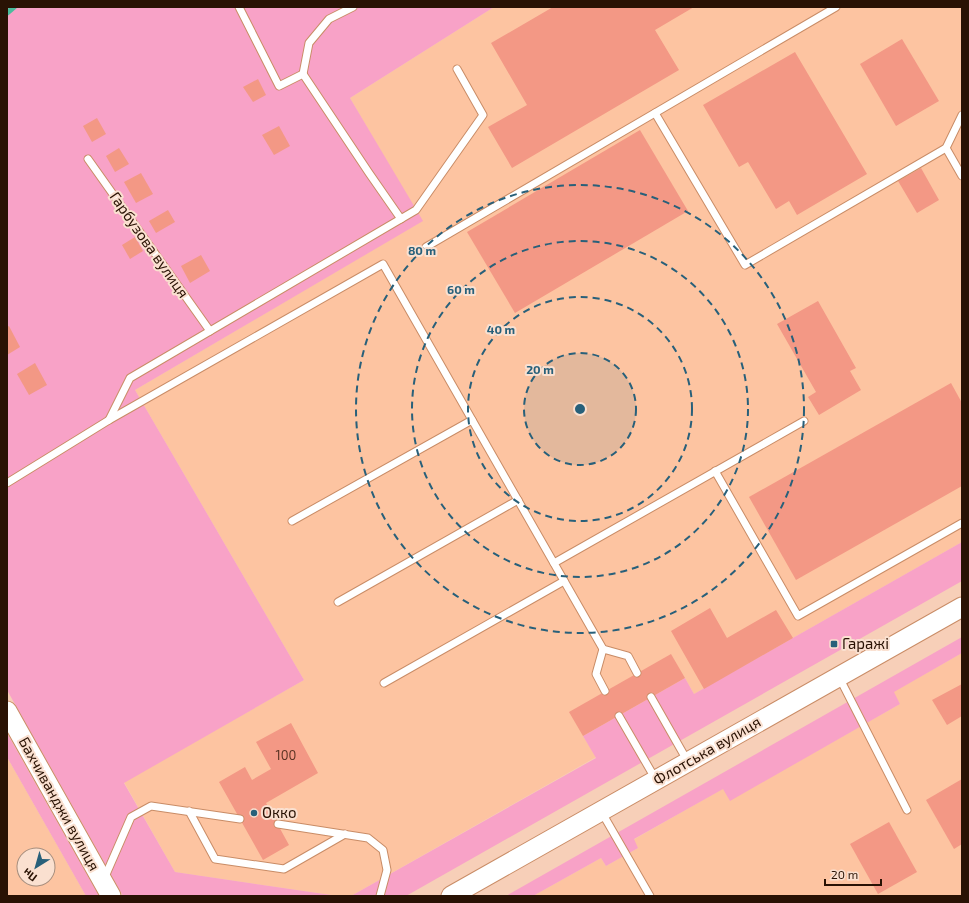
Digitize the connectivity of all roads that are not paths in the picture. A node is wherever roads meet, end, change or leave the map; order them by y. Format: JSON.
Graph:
{"nodes":[{"id":1,"x":240,"y":7,"type":"edge"},
{"id":2,"x":353,"y":7,"type":"edge"},
{"id":3,"x":836,"y":7,"type":"edge"},
{"id":4,"x":457,"y":68,"type":"dead end"},
{"id":5,"x":303,"y":74,"type":"junction"},
{"id":6,"x":655,"y":113,"type":"junction"},
{"id":7,"x":962,"y":115,"type":"edge"},
{"id":8,"x":946,"y":148,"type":"junction"},
{"id":9,"x":88,"y":159,"type":"dead end"},
{"id":10,"x":962,"y":176,"type":"edge"},
{"id":11,"x":401,"y":219,"type":"junction"},
{"id":12,"x":426,"y":247,"type":"dead end"},
{"id":13,"x":210,"y":331,"type":"junction"},
{"id":14,"x":109,"y":420,"type":"junction"},
{"id":15,"x":472,"y":420,"type":"junction"},
{"id":16,"x":804,"y":421,"type":"dead end"},
{"id":17,"x":716,"y":471,"type":"junction"},
{"id":18,"x":7,"y":483,"type":"edge"},
{"id":19,"x":518,"y":500,"type":"junction"},
{"id":20,"x":292,"y":521,"type":"dead end"},
{"id":21,"x":962,"y":523,"type":"edge"},
{"id":22,"x":554,"y":563,"type":"junction"},
{"id":23,"x":564,"y":581,"type":"junction"},
{"id":24,"x":338,"y":602,"type":"dead end"},
{"id":25,"x":962,"y":607,"type":"edge"},
{"id":26,"x":602,"y":649,"type":"junction"},
{"id":27,"x":637,"y":673,"type":"dead end"},
{"id":28,"x":838,"y":677,"type":"junction"},
{"id":29,"x":384,"y":683,"type":"dead end"},
{"id":30,"x":605,"y":691,"type":"dead end"},
{"id":31,"x":651,"y":697,"type":"dead end"},
{"id":32,"x":7,"y":711,"type":"edge"},
{"id":33,"x":619,"y":716,"type":"dead end"},
{"id":34,"x":688,"y":762,"type":"junction"},
{"id":35,"x":656,"y":780,"type":"junction"},
{"id":36,"x":907,"y":810,"type":"dead end"},
{"id":37,"x":189,"y":811,"type":"junction"},
{"id":38,"x":601,"y":811,"type":"junction"},
{"id":39,"x":240,"y":819,"type":"dead end"},
{"id":40,"x":278,"y":824,"type":"dead end"},
{"id":41,"x":345,"y":834,"type":"junction"},
{"id":42,"x":107,"y":889,"type":"edge"},
{"id":43,"x":380,"y":896,"type":"edge"},
{"id":44,"x":451,"y":896,"type":"edge"},
{"id":45,"x":650,"y":896,"type":"edge"}],
"edges":[{"from":1,"to":5,"type":"lane"},
{"from":2,"to":5,"type":"lane"},
{"from":3,"to":6,"type":"lane"},
{"from":4,"to":11,"type":"lane"},
{"from":5,"to":11,"type":"lane"},
{"from":6,"to":8,"type":"lane"},
{"from":6,"to":12,"type":"lane"},
{"from":7,"to":8,"type":"lane"},
{"from":8,"to":10,"type":"lane"},
{"from":9,"to":13,"type":"lane","name":"Гарбузова вулиця"},
{"from":11,"to":13,"type":"lane"},
{"from":13,"to":14,"type":"lane"},
{"from":14,"to":15,"type":"lane"},
{"from":14,"to":18,"type":"lane"},
{"from":15,"to":19,"type":"lane"},
{"from":15,"to":20,"type":"lane"},
{"from":16,"to":17,"type":"lane"},
{"from":17,"to":21,"type":"lane"},
{"from":17,"to":22,"type":"lane"},
{"from":19,"to":22,"type":"lane"},
{"from":19,"to":24,"type":"lane"},
{"from":22,"to":23,"type":"lane"},
{"from":23,"to":26,"type":"lane"},
{"from":23,"to":29,"type":"lane"},
{"from":25,"to":28,"type":"street","name":"Флотська вулиця"},
{"from":26,"to":27,"type":"lane"},
{"from":26,"to":30,"type":"lane"},
{"from":28,"to":34,"type":"street","name":"Флотська вулиця"},
{"from":28,"to":36,"type":"lane"},
{"from":31,"to":34,"type":"lane"},
{"from":32,"to":42,"type":"street","name":"Бахчиванджи вулиця"},
{"from":33,"to":35,"type":"lane"},
{"from":34,"to":35,"type":"street","name":"Флотська вулиця"},
{"from":35,"to":38,"type":"street","name":"Флотська вулиця"},
{"from":37,"to":39,"type":"lane"},
{"from":37,"to":41,"type":"lane"},
{"from":37,"to":42,"type":"lane"},
{"from":38,"to":44,"type":"street","name":"Флотська вулиця"},
{"from":38,"to":45,"type":"lane"},
{"from":40,"to":41,"type":"lane"},
{"from":41,"to":43,"type":"lane"}]}
